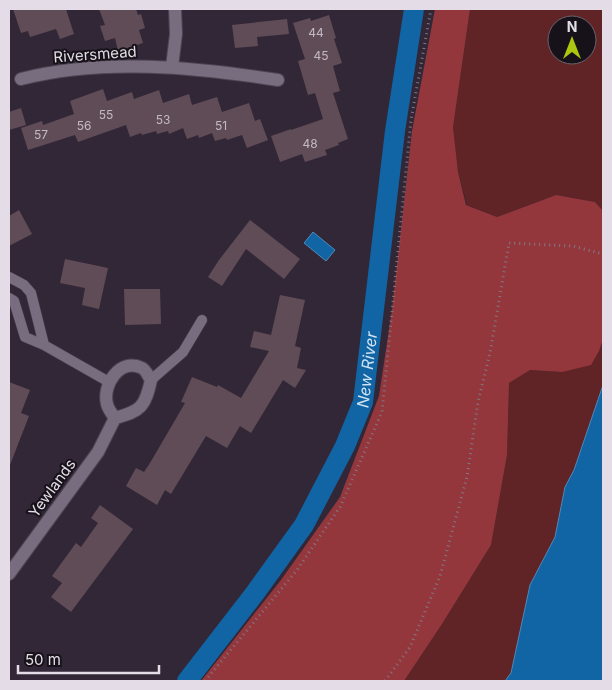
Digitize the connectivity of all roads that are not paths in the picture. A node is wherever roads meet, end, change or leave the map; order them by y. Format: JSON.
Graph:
{"nodes":[{"id":1,"x":175,"y":9,"type":"edge"},
{"id":2,"x":172,"y":68,"type":"junction"},
{"id":3,"x":20,"y":79,"type":"dead end"},
{"id":4,"x":278,"y":80,"type":"dead end"},
{"id":5,"x":9,"y":277,"type":"edge"},
{"id":6,"x":9,"y":298,"type":"edge"},
{"id":7,"x":202,"y":320,"type":"dead end"},
{"id":8,"x":44,"y":345,"type":"junction"},
{"id":9,"x":151,"y":380,"type":"junction"},
{"id":10,"x":108,"y":382,"type":"junction"},
{"id":11,"x":115,"y":418,"type":"junction"},
{"id":12,"x":9,"y":574,"type":"edge"}],
"edges":[{"from":1,"to":2,"type":"street"},
{"from":2,"to":3,"type":"street","name":"Riversmead"},
{"from":2,"to":4,"type":"street","name":"Riversmead"},
{"from":5,"to":8,"type":"lane"},
{"from":6,"to":8,"type":"lane"},
{"from":7,"to":9,"type":"lane"},
{"from":8,"to":10,"type":"lane"},
{"from":9,"to":10,"type":"street"},
{"from":9,"to":11,"type":"street"},
{"from":10,"to":11,"type":"street"},
{"from":11,"to":12,"type":"street","name":"Yewlands"}]}
